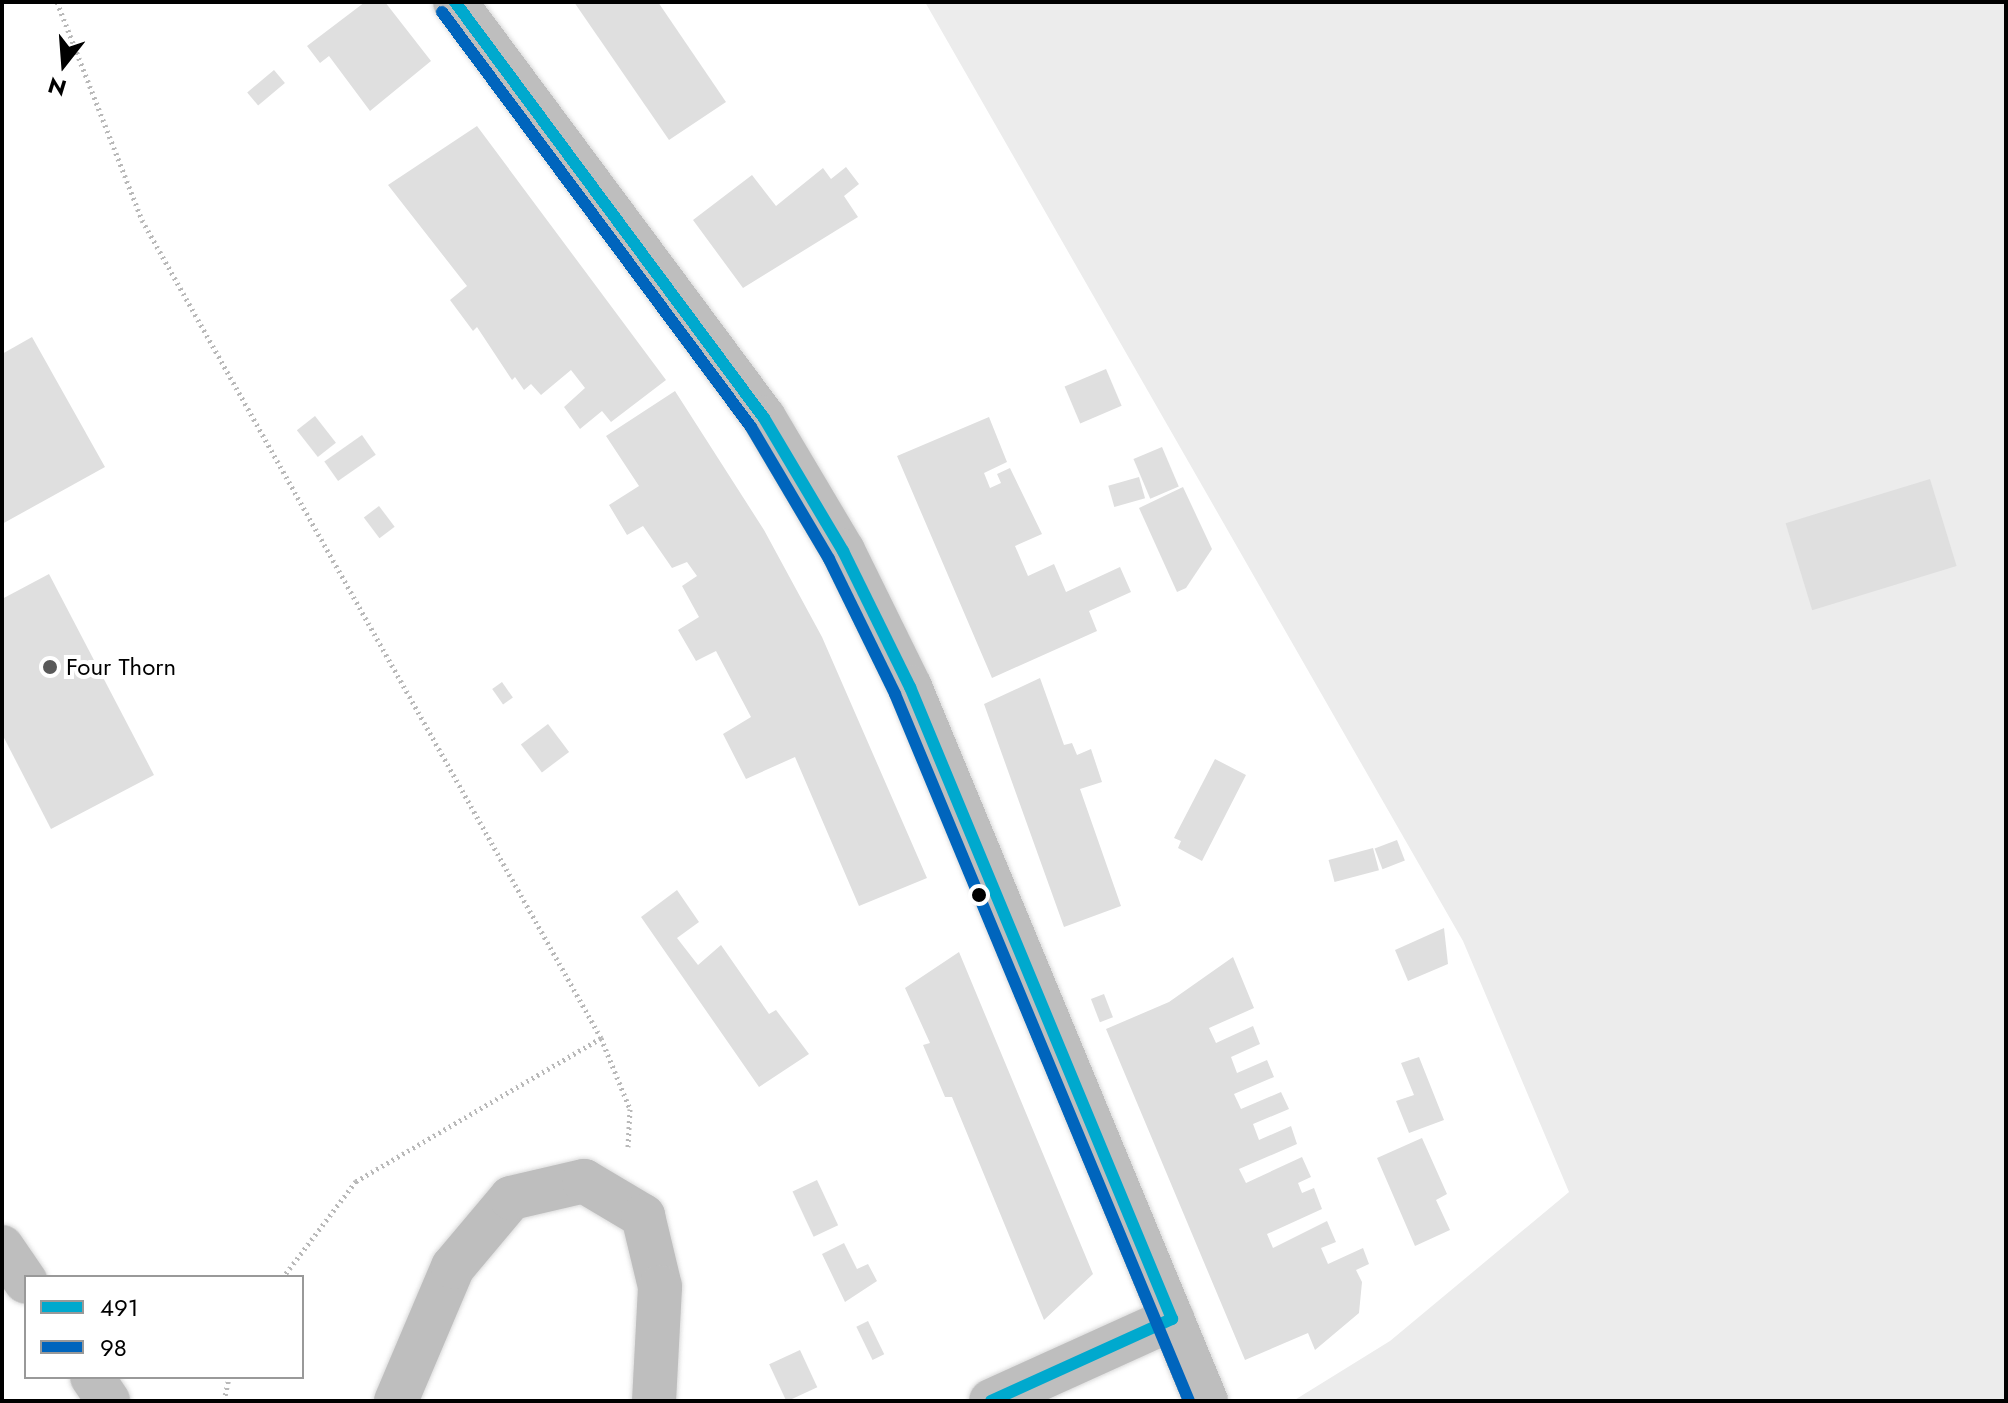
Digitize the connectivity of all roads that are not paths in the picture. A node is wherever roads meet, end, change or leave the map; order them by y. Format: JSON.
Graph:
{"nodes":[{"id":1,"x":455,"y":2,"type":"edge"},
{"id":2,"x":2,"y":1247,"type":"edge"},
{"id":3,"x":24,"y":1279,"type":"edge"},
{"id":4,"x":1172,"y":1319,"type":"junction"},
{"id":5,"x":93,"y":1379,"type":"edge"},
{"id":6,"x":108,"y":1401,"type":"edge"},
{"id":7,"x":396,"y":1401,"type":"edge"},
{"id":8,"x":654,"y":1401,"type":"edge"},
{"id":9,"x":991,"y":1401,"type":"edge"},
{"id":10,"x":1206,"y":1401,"type":"edge"}],
"edges":[{"from":1,"to":4,"type":"main road"},
{"from":2,"to":3,"type":"main road"},
{"from":4,"to":9,"type":"main road"},
{"from":4,"to":10,"type":"main road"},
{"from":5,"to":6,"type":"main road"},
{"from":7,"to":8,"type":"main road"}]}
